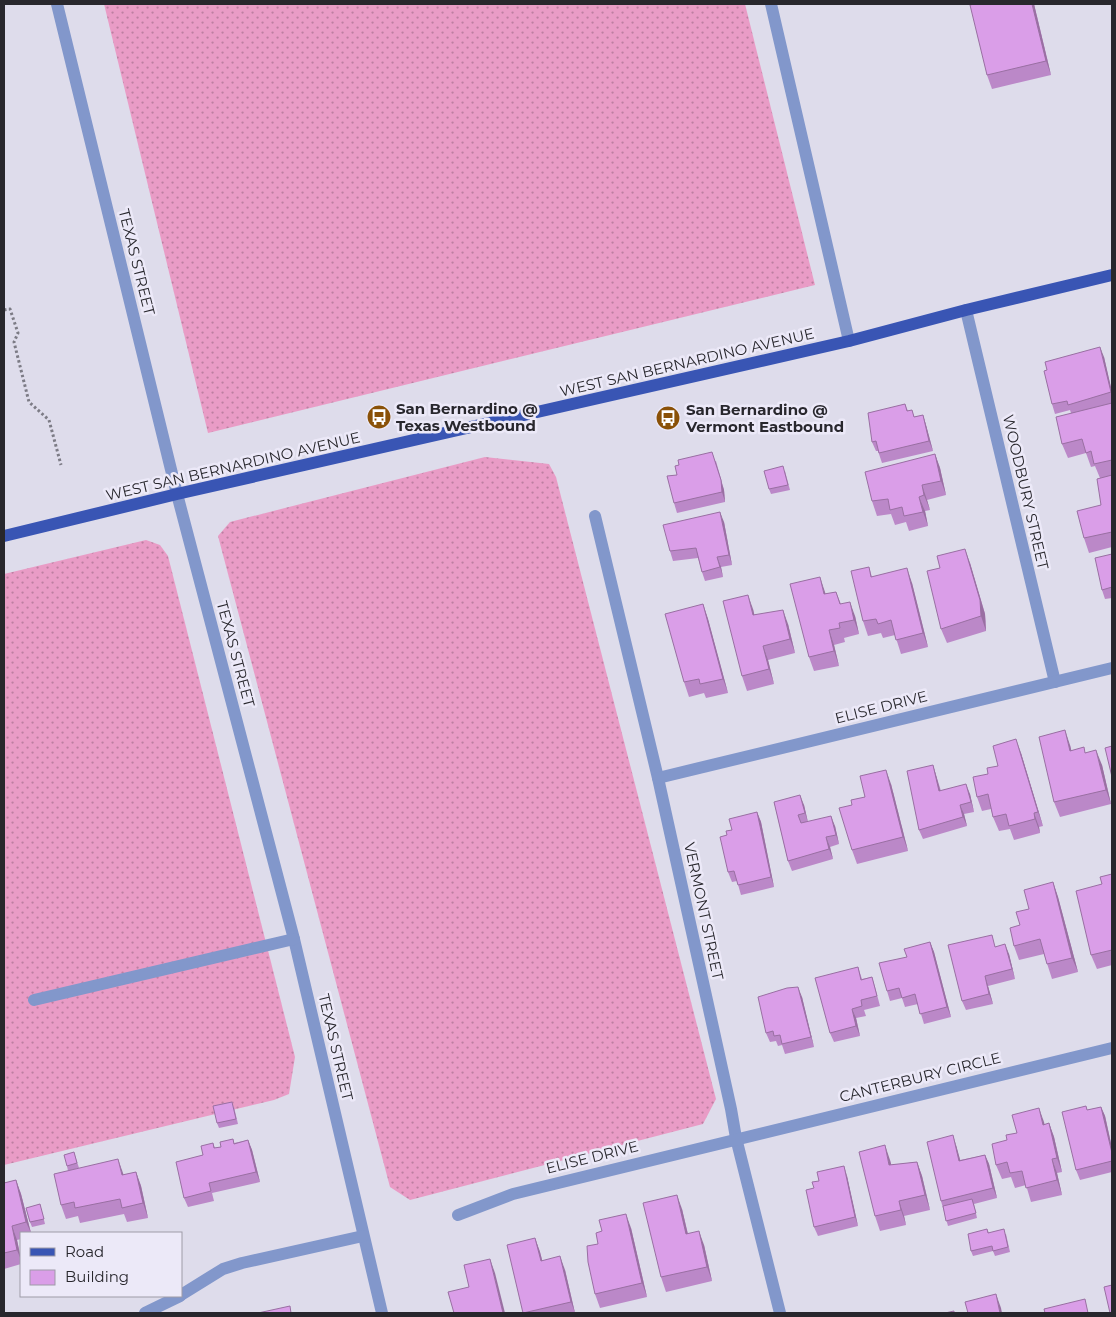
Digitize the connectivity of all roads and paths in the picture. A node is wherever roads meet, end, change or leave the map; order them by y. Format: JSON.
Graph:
{"nodes":[{"id":1,"x":57,"y":4,"type":"edge"},
{"id":2,"x":771,"y":4,"type":"edge"},
{"id":3,"x":1112,"y":275,"type":"edge"},
{"id":4,"x":4,"y":310,"type":"edge"},
{"id":5,"x":966,"y":310,"type":"junction"},
{"id":6,"x":849,"y":341,"type":"junction"},
{"id":7,"x":61,"y":465,"type":"dead end"},
{"id":8,"x":177,"y":494,"type":"junction"},
{"id":9,"x":595,"y":516,"type":"dead end"},
{"id":10,"x":4,"y":536,"type":"edge"},
{"id":11,"x":1112,"y":668,"type":"edge"},
{"id":12,"x":1055,"y":682,"type":"junction"},
{"id":13,"x":658,"y":778,"type":"junction"},
{"id":14,"x":294,"y":939,"type":"junction"},
{"id":15,"x":34,"y":1000,"type":"dead end"},
{"id":16,"x":1112,"y":1048,"type":"edge"},
{"id":17,"x":736,"y":1138,"type":"junction"},
{"id":18,"x":458,"y":1215,"type":"dead end"},
{"id":19,"x":363,"y":1236,"type":"junction"},
{"id":20,"x":182,"y":1294,"type":"edge"},
{"id":21,"x":176,"y":1297,"type":"edge"},
{"id":22,"x":144,"y":1313,"type":"edge"},
{"id":23,"x":382,"y":1313,"type":"edge"},
{"id":24,"x":780,"y":1313,"type":"edge"}],
"edges":[{"from":1,"to":8,"type":"street","name":"TEXAS STREET"},
{"from":2,"to":6,"type":"street"},
{"from":3,"to":5,"type":"main road","name":"WEST SAN BERNARDINO AVENUE"},
{"from":4,"to":7,"type":"path"},
{"from":5,"to":6,"type":"main road","name":"WEST SAN BERNARDINO AVENUE"},
{"from":5,"to":12,"type":"street","name":"WOODBURY STREET"},
{"from":6,"to":8,"type":"main road","name":"WEST SAN BERNARDINO AVENUE"},
{"from":8,"to":10,"type":"main road","name":"WEST SAN BERNARDINO AVENUE"},
{"from":8,"to":14,"type":"street","name":"TEXAS STREET"},
{"from":9,"to":13,"type":"street","name":"VERMONT STREET"},
{"from":11,"to":12,"type":"street","name":"ELISE DRIVE"},
{"from":12,"to":13,"type":"street","name":"ELISE DRIVE"},
{"from":13,"to":17,"type":"street","name":"VERMONT STREET"},
{"from":14,"to":15,"type":"street"},
{"from":14,"to":19,"type":"street","name":"TEXAS STREET"},
{"from":16,"to":17,"type":"street","name":"CANTERBURY CIRCLE"},
{"from":17,"to":18,"type":"street","name":"ELISE DRIVE"},
{"from":17,"to":24,"type":"street","name":"VERMONT STREET"},
{"from":19,"to":20,"type":"street"},
{"from":19,"to":23,"type":"street","name":"TEXAS STREET"},
{"from":21,"to":22,"type":"street"}]}
